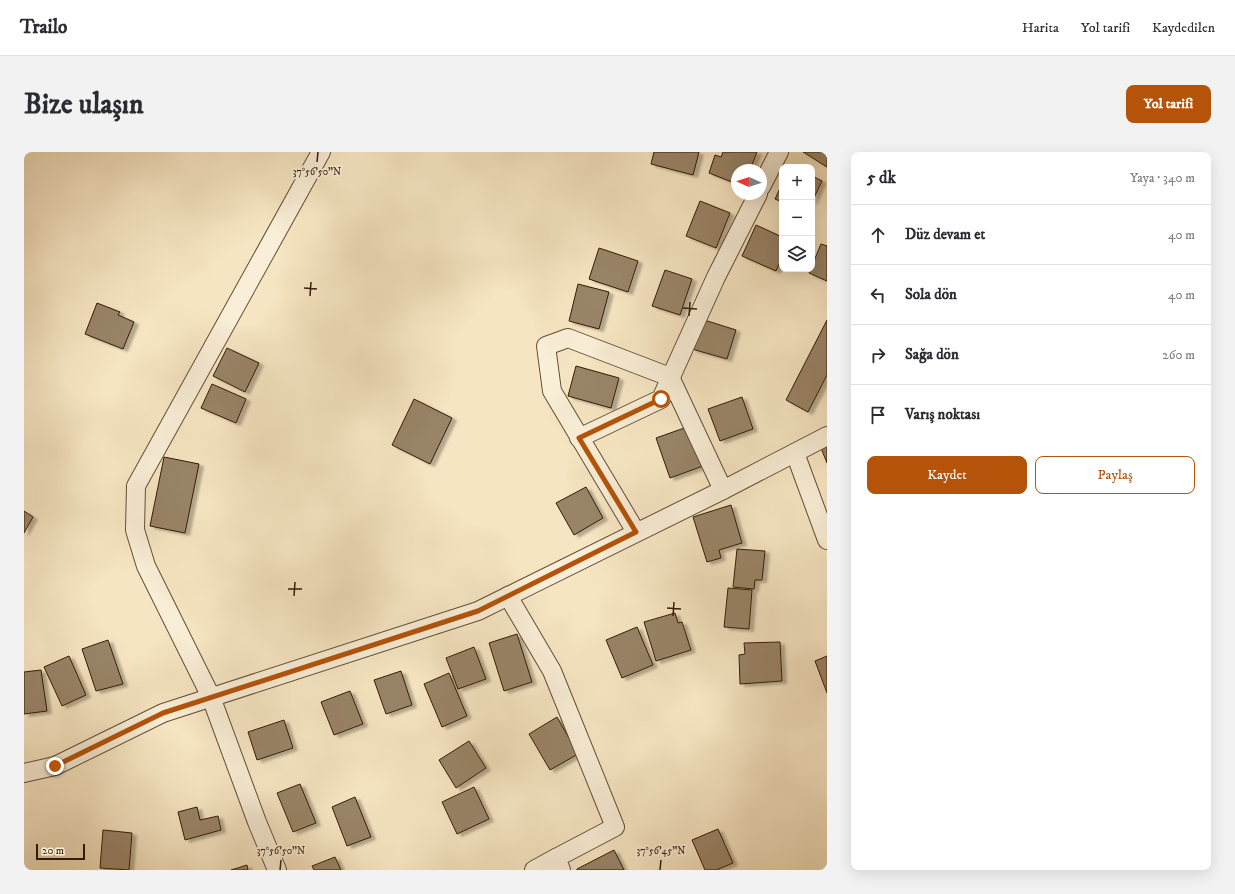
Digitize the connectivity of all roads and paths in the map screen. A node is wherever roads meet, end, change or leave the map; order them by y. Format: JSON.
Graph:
{"nodes":[{"id":1,"x":321,"y":152,"type":"edge"},
{"id":2,"x":779,"y":152,"type":"edge"},
{"id":3,"x":767,"y":175,"type":"edge"},
{"id":4,"x":755,"y":200,"type":"edge"},
{"id":5,"x":670,"y":377,"type":"junction"},
{"id":6,"x":827,"y":436,"type":"edge"},
{"id":7,"x":579,"y":438,"type":"junction"},
{"id":8,"x":795,"y":453,"type":"junction"},
{"id":9,"x":723,"y":490,"type":"junction"},
{"id":10,"x":636,"y":532,"type":"junction"},
{"id":11,"x":827,"y":540,"type":"edge"},
{"id":12,"x":508,"y":596,"type":"junction"},
{"id":13,"x":211,"y":697,"type":"junction"},
{"id":14,"x":24,"y":773,"type":"edge"},
{"id":15,"x":559,"y":864,"type":"edge"},
{"id":16,"x":277,"y":870,"type":"edge"},
{"id":17,"x":534,"y":870,"type":"edge"}],
"edges":[{"from":1,"to":13,"type":"street"},
{"from":2,"to":3,"type":"street"},
{"from":4,"to":5,"type":"street"},
{"from":5,"to":7,"type":"street"},
{"from":5,"to":7,"type":"street"},
{"from":5,"to":9,"type":"street"},
{"from":6,"to":8,"type":"street"},
{"from":7,"to":10,"type":"street"},
{"from":8,"to":9,"type":"street"},
{"from":8,"to":11,"type":"street"},
{"from":9,"to":10,"type":"street"},
{"from":10,"to":12,"type":"street"},
{"from":12,"to":13,"type":"street"},
{"from":12,"to":15,"type":"street"},
{"from":13,"to":14,"type":"street"},
{"from":13,"to":16,"type":"street"},
{"from":15,"to":17,"type":"street"}]}
